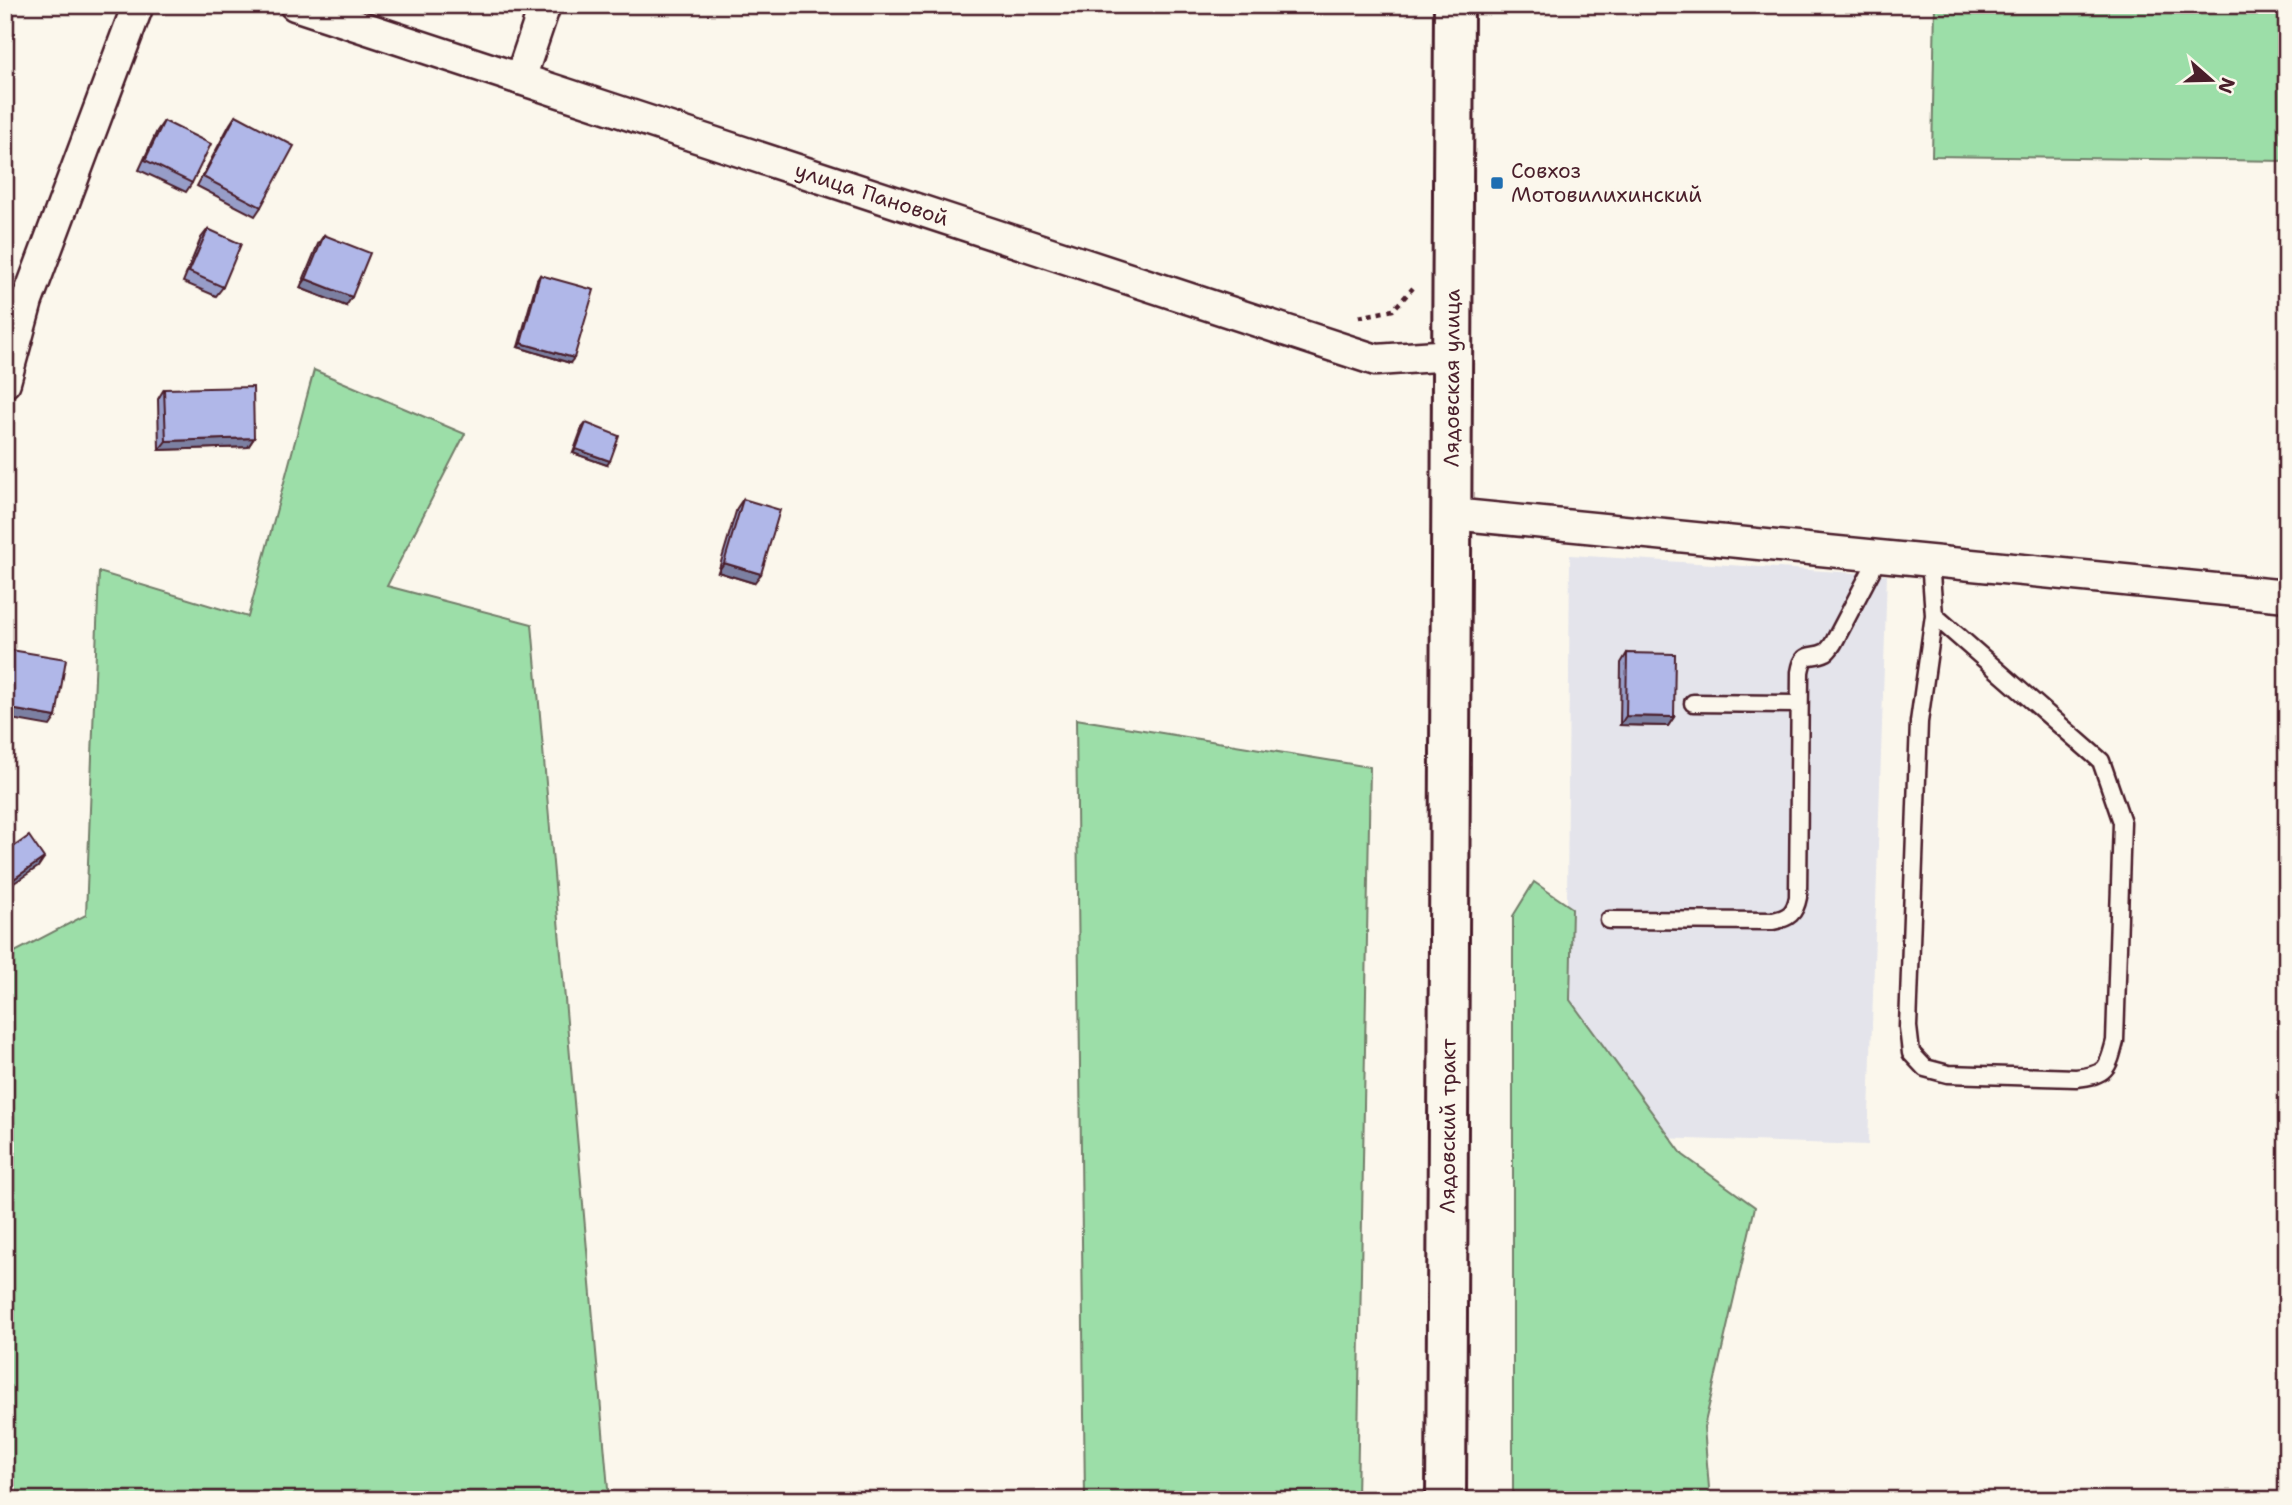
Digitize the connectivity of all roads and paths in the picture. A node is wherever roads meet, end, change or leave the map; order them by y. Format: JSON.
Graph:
{"nodes":[{"id":1,"x":138,"y":5,"type":"edge"},
{"id":2,"x":295,"y":5,"type":"edge"},
{"id":3,"x":544,"y":5,"type":"edge"},
{"id":4,"x":1454,"y":5,"type":"edge"},
{"id":5,"x":520,"y":79,"type":"junction"},
{"id":6,"x":1415,"y":285,"type":"dead end"},
{"id":7,"x":1324,"y":343,"type":"junction"},
{"id":8,"x":1452,"y":355,"type":"junction"},
{"id":9,"x":5,"y":382,"type":"edge"},
{"id":10,"x":1452,"y":514,"type":"junction"},
{"id":11,"x":1879,"y":556,"type":"junction"},
{"id":12,"x":1930,"y":561,"type":"junction"},
{"id":13,"x":2287,"y":596,"type":"edge"},
{"id":14,"x":1934,"y":615,"type":"junction"},
{"id":15,"x":1693,"y":703,"type":"dead end"},
{"id":16,"x":1799,"y":704,"type":"junction"},
{"id":17,"x":1450,"y":751,"type":"joint"},
{"id":18,"x":1609,"y":920,"type":"dead end"},
{"id":19,"x":1446,"y":1500,"type":"edge"}],
"edges":[{"from":1,"to":9,"type":"street"},
{"from":2,"to":5,"type":"street","name":"улица Пановой"},
{"from":3,"to":5,"type":"street"},
{"from":4,"to":8,"type":"main road","name":"Лядовская улица"},
{"from":5,"to":7,"type":"street","name":"улица Пановой"},
{"from":6,"to":7,"type":"path"},
{"from":7,"to":8,"type":"street","name":"улица Пановой"},
{"from":8,"to":10,"type":"main road","name":"Лядовская улица"},
{"from":10,"to":11,"type":"street"},
{"from":10,"to":17,"type":"main road","name":"Лядовская улица"},
{"from":11,"to":12,"type":"street"},
{"from":11,"to":16,"type":"lane"},
{"from":12,"to":13,"type":"street"},
{"from":12,"to":14,"type":"lane"},
{"from":14,"to":14,"type":"lane"},
{"from":15,"to":16,"type":"lane"},
{"from":16,"to":18,"type":"lane"},
{"from":17,"to":19,"type":"main road","name":"Лядовский тракт"}]}
